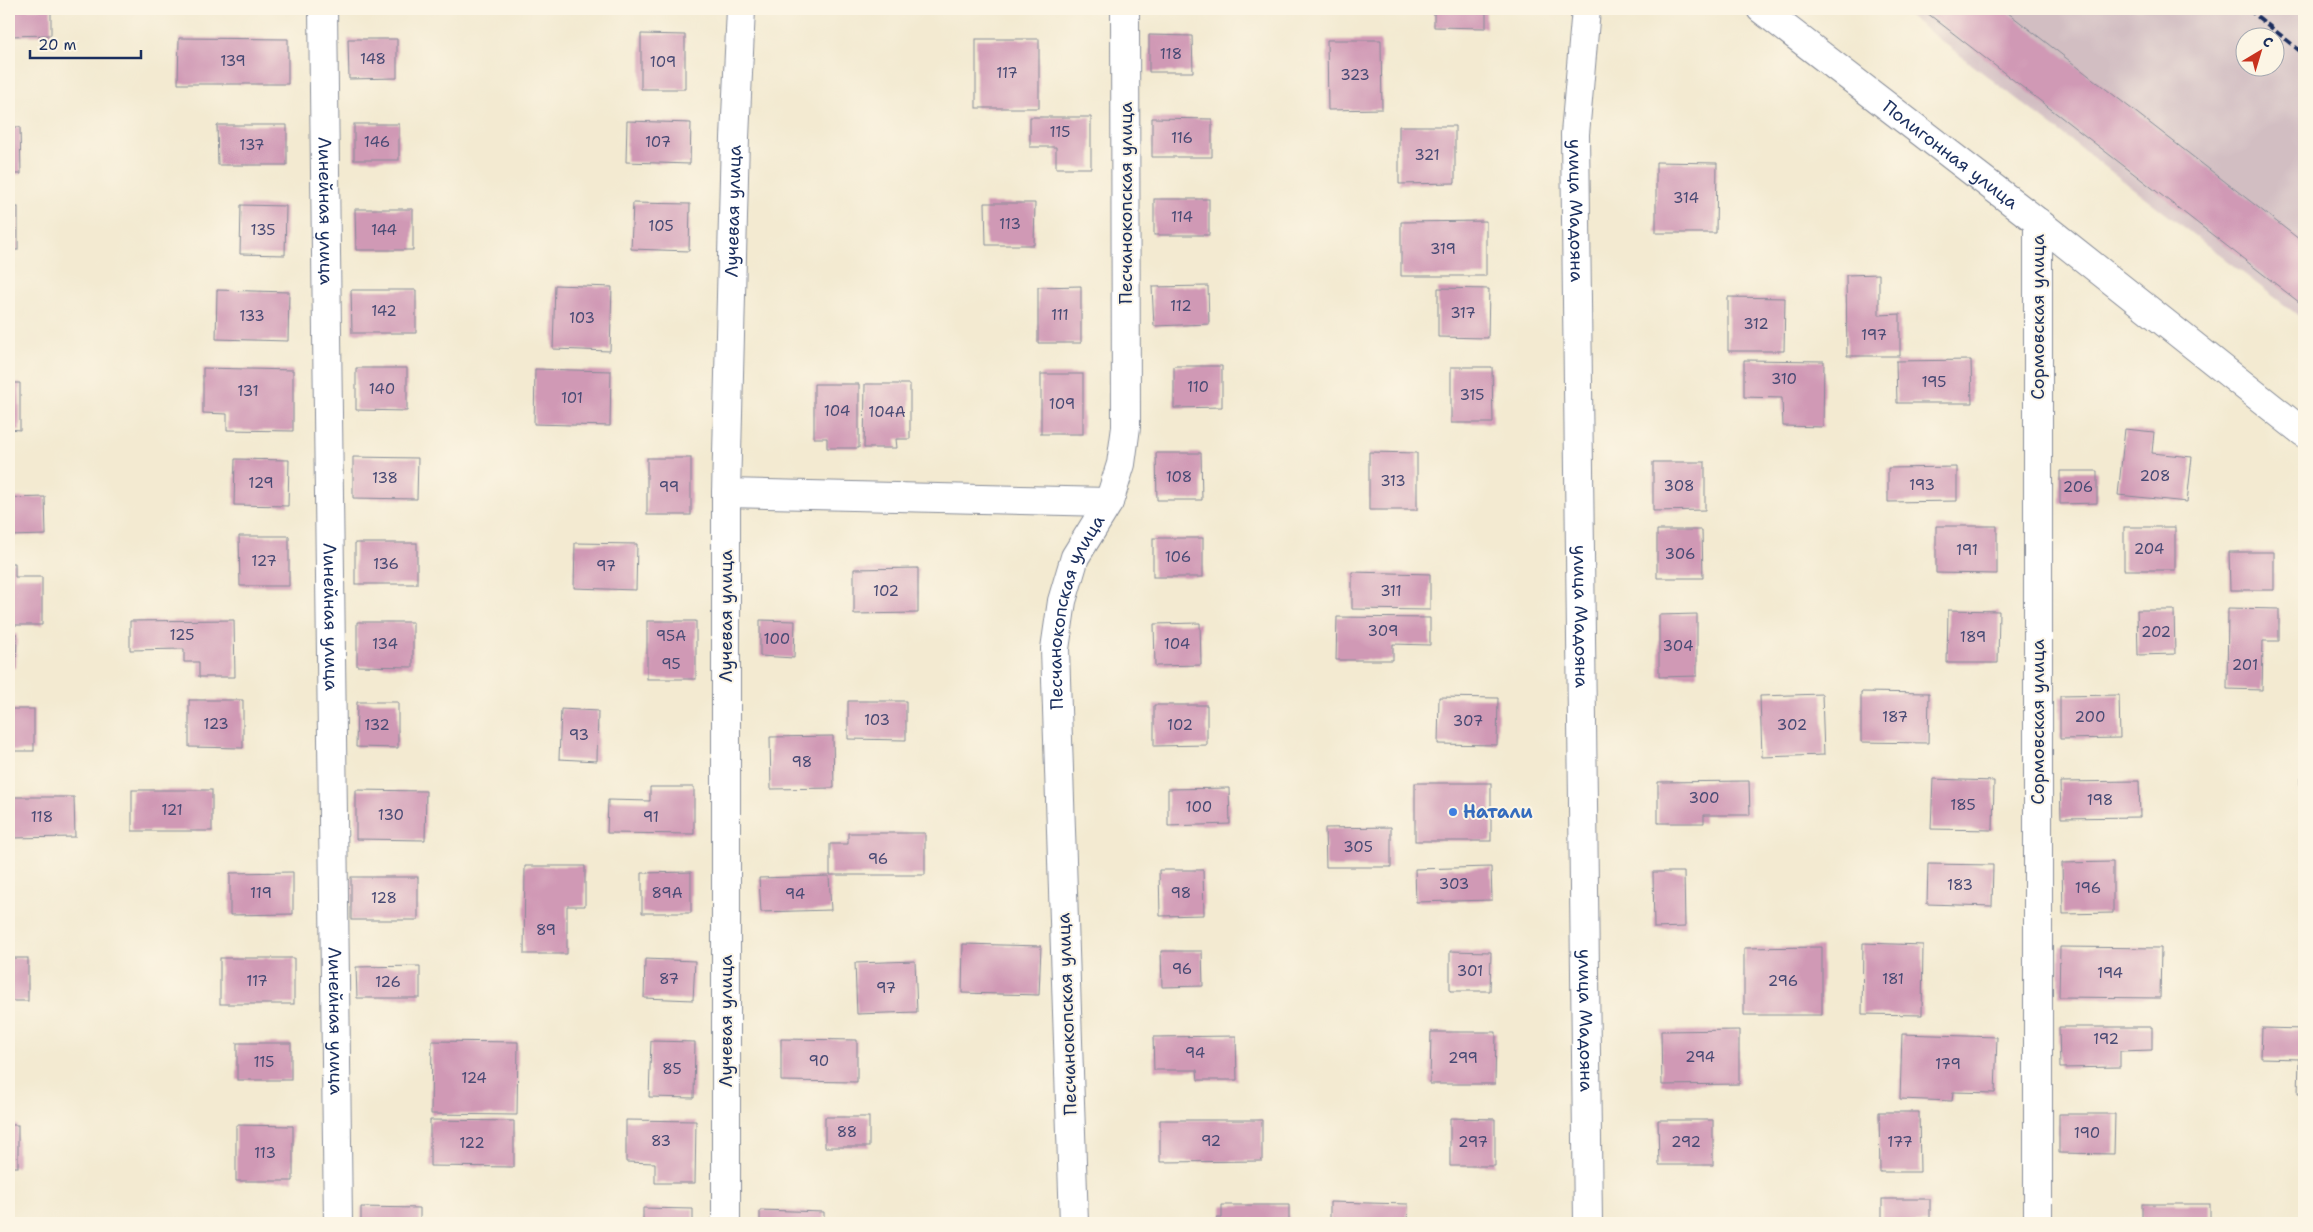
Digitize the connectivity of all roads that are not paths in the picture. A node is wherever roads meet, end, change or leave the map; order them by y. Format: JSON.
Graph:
{"nodes":[{"id":1,"x":323,"y":9,"type":"edge"},
{"id":2,"x":741,"y":9,"type":"edge"},
{"id":3,"x":1125,"y":9,"type":"edge"},
{"id":4,"x":1586,"y":9,"type":"edge"},
{"id":5,"x":1761,"y":9,"type":"edge"},
{"id":6,"x":2038,"y":222,"type":"junction"},
{"id":7,"x":2304,"y":433,"type":"edge"},
{"id":8,"x":726,"y":493,"type":"junction"},
{"id":9,"x":1109,"y":502,"type":"junction"},
{"id":10,"x":338,"y":1223,"type":"edge"},
{"id":11,"x":726,"y":1223,"type":"edge"},
{"id":12,"x":1074,"y":1223,"type":"edge"},
{"id":13,"x":1588,"y":1223,"type":"edge"},
{"id":14,"x":2038,"y":1223,"type":"edge"}],
"edges":[{"from":1,"to":10,"type":"street","name":"Линейная улица"},
{"from":2,"to":8,"type":"street","name":"Лучевая улица"},
{"from":3,"to":9,"type":"street","name":"Песчанокопская улица"},
{"from":4,"to":13,"type":"street","name":"улица Мадояна"},
{"from":5,"to":6,"type":"street","name":"Полигонная улица"},
{"from":6,"to":7,"type":"street","name":"Полигонная улица"},
{"from":6,"to":14,"type":"street","name":"Сормовская улица"},
{"from":8,"to":9,"type":"street"},
{"from":8,"to":11,"type":"street","name":"Лучевая улица"},
{"from":9,"to":12,"type":"street","name":"Песчанокопская улица"}]}
